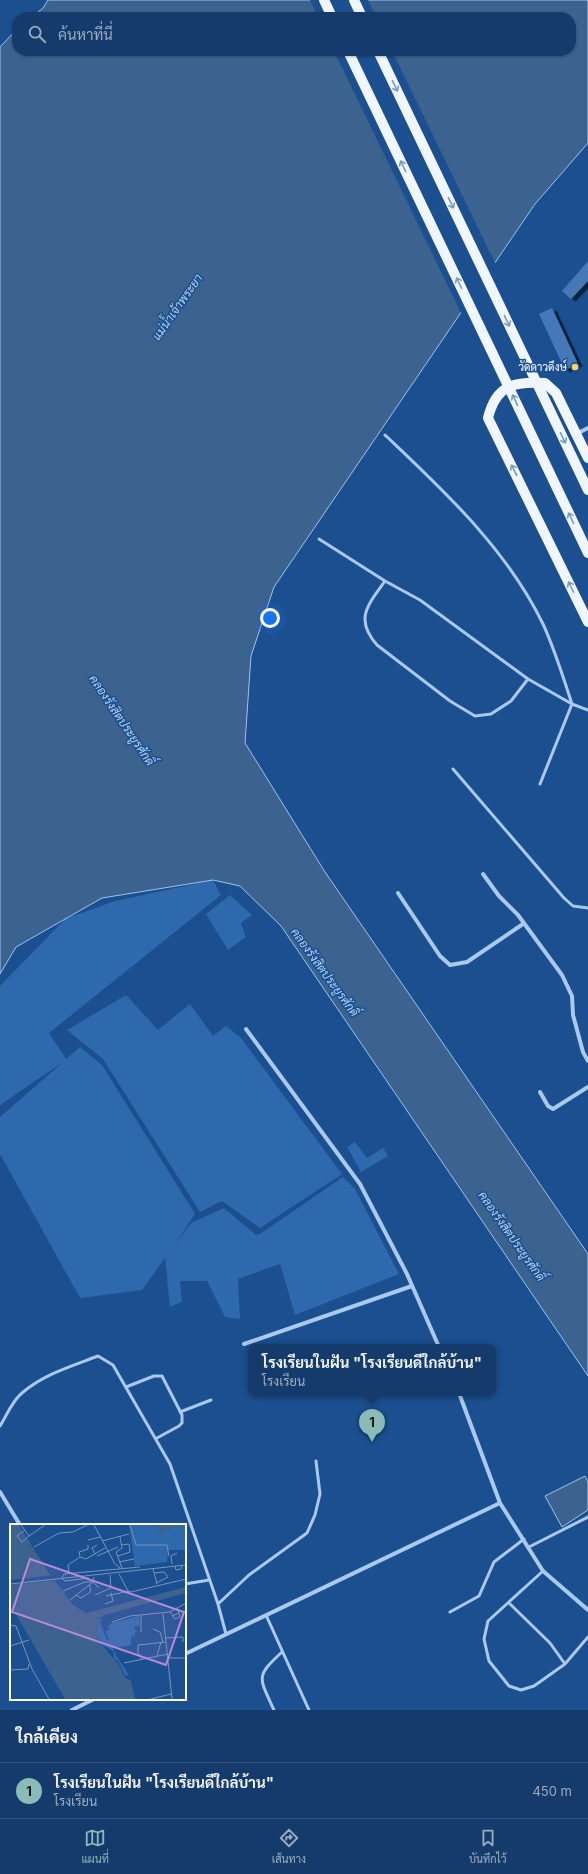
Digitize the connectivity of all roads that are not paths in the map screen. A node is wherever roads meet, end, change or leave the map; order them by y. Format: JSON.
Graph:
{"nodes":[{"id":1,"x":324,"y":0,"type":"edge"},
{"id":2,"x":354,"y":0,"type":"edge"},
{"id":3,"x":330,"y":12,"type":"edge"},
{"id":4,"x":360,"y":12,"type":"edge"},
{"id":5,"x":350,"y":56,"type":"edge"},
{"id":6,"x":380,"y":56,"type":"edge"},
{"id":7,"x":588,"y":428,"type":"edge"},
{"id":8,"x":576,"y":434,"type":"junction"},
{"id":9,"x":385,"y":435,"type":"dead end"},
{"id":10,"x":588,"y":458,"type":"edge"},
{"id":11,"x":588,"y":490,"type":"edge"},
{"id":12,"x":319,"y":539,"type":"dead end"},
{"id":13,"x":588,"y":553,"type":"edge"},
{"id":14,"x":385,"y":581,"type":"junction"},
{"id":15,"x":588,"y":622,"type":"edge"},
{"id":16,"x":528,"y":679,"type":"junction"},
{"id":17,"x":572,"y":704,"type":"junction"},
{"id":18,"x":588,"y":710,"type":"edge"},
{"id":19,"x":453,"y":769,"type":"dead end"},
{"id":20,"x":540,"y":784,"type":"dead end"},
{"id":21,"x":483,"y":874,"type":"dead end"},
{"id":22,"x":398,"y":893,"type":"dead end"},
{"id":23,"x":588,"y":908,"type":"edge"},
{"id":24,"x":523,"y":924,"type":"junction"},
{"id":25,"x":246,"y":1029,"type":"dead end"},
{"id":26,"x":588,"y":1061,"type":"edge"},
{"id":27,"x":588,"y":1087,"type":"edge"},
{"id":28,"x":540,"y":1092,"type":"dead end"},
{"id":29,"x":412,"y":1286,"type":"junction"},
{"id":30,"x":244,"y":1344,"type":"dead end"},
{"id":31,"x":438,"y":1344,"type":"edge"},
{"id":32,"x":126,"y":1387,"type":"junction"},
{"id":33,"x":460,"y":1396,"type":"edge"},
{"id":34,"x":211,"y":1400,"type":"dead end"},
{"id":35,"x":180,"y":1412,"type":"junction"},
{"id":36,"x":0,"y":1426,"type":"edge"},
{"id":37,"x":157,"y":1438,"type":"junction"},
{"id":38,"x":316,"y":1461,"type":"dead end"},
{"id":39,"x":0,"y":1492,"type":"edge"},
{"id":40,"x":500,"y":1503,"type":"junction"},
{"id":41,"x":588,"y":1517,"type":"edge"},
{"id":42,"x":19,"y":1524,"type":"edge"},
{"id":43,"x":524,"y":1538,"type":"junction"},
{"id":44,"x":529,"y":1547,"type":"junction"},
{"id":45,"x":543,"y":1571,"type":"junction"},
{"id":46,"x":209,"y":1580,"type":"junction"},
{"id":47,"x":186,"y":1584,"type":"edge"},
{"id":48,"x":509,"y":1603,"type":"junction"},
{"id":49,"x":218,"y":1604,"type":"junction"},
{"id":50,"x":588,"y":1610,"type":"edge"},
{"id":51,"x":450,"y":1612,"type":"dead end"},
{"id":52,"x":266,"y":1615,"type":"junction"},
{"id":53,"x":226,"y":1634,"type":"junction"},
{"id":54,"x":588,"y":1637,"type":"edge"},
{"id":55,"x":282,"y":1652,"type":"junction"},
{"id":56,"x":186,"y":1654,"type":"edge"},
{"id":57,"x":565,"y":1664,"type":"junction"},
{"id":58,"x":92,"y":1700,"type":"edge"},
{"id":59,"x":73,"y":1710,"type":"edge"},
{"id":60,"x":274,"y":1710,"type":"edge"},
{"id":61,"x":309,"y":1710,"type":"edge"}],
"edges":[{"from":1,"to":3,"type":"main road"},
{"from":2,"to":4,"type":"main road"},
{"from":13,"to":5,"type":"main road","one_way":true,"bridge":true},
{"from":6,"to":11,"type":"main road","one_way":true,"bridge":true},
{"from":7,"to":8,"type":"street"},
{"from":8,"to":10,"type":"main road"},
{"from":15,"to":8,"type":"main road","one_way":true},
{"from":9,"to":17,"type":"lane"},
{"from":12,"to":14,"type":"lane"},
{"from":14,"to":16,"type":"lane"},
{"from":14,"to":16,"type":"lane"},
{"from":16,"to":17,"type":"lane"},
{"from":17,"to":18,"type":"lane"},
{"from":17,"to":20,"type":"lane"},
{"from":19,"to":23,"type":"lane"},
{"from":21,"to":24,"type":"street"},
{"from":22,"to":24,"type":"street"},
{"from":24,"to":26,"type":"street"},
{"from":25,"to":29,"type":"street"},
{"from":27,"to":28,"type":"street"},
{"from":29,"to":30,"type":"street"},
{"from":29,"to":31,"type":"street"},
{"from":32,"to":35,"type":"lane"},
{"from":32,"to":36,"type":"lane"},
{"from":32,"to":37,"type":"lane"},
{"from":33,"to":40,"type":"street"},
{"from":34,"to":35,"type":"lane"},
{"from":35,"to":37,"type":"lane"},
{"from":37,"to":46,"type":"lane"},
{"from":38,"to":49,"type":"lane"},
{"from":39,"to":42,"type":"street"},
{"from":40,"to":43,"type":"street"},
{"from":40,"to":52,"type":"street"},
{"from":41,"to":44,"type":"lane"},
{"from":43,"to":44,"type":"street"},
{"from":43,"to":51,"type":"lane"},
{"from":44,"to":45,"type":"street"},
{"from":45,"to":48,"type":"lane"},
{"from":45,"to":50,"type":"street"},
{"from":46,"to":47,"type":"lane"},
{"from":46,"to":49,"type":"lane"},
{"from":48,"to":57,"type":"lane"},
{"from":48,"to":57,"type":"lane"},
{"from":49,"to":53,"type":"lane"},
{"from":52,"to":53,"type":"street"},
{"from":52,"to":55,"type":"lane"},
{"from":53,"to":56,"type":"street"},
{"from":54,"to":57,"type":"lane"},
{"from":55,"to":60,"type":"lane"},
{"from":55,"to":61,"type":"lane"},
{"from":58,"to":59,"type":"street"}]}
